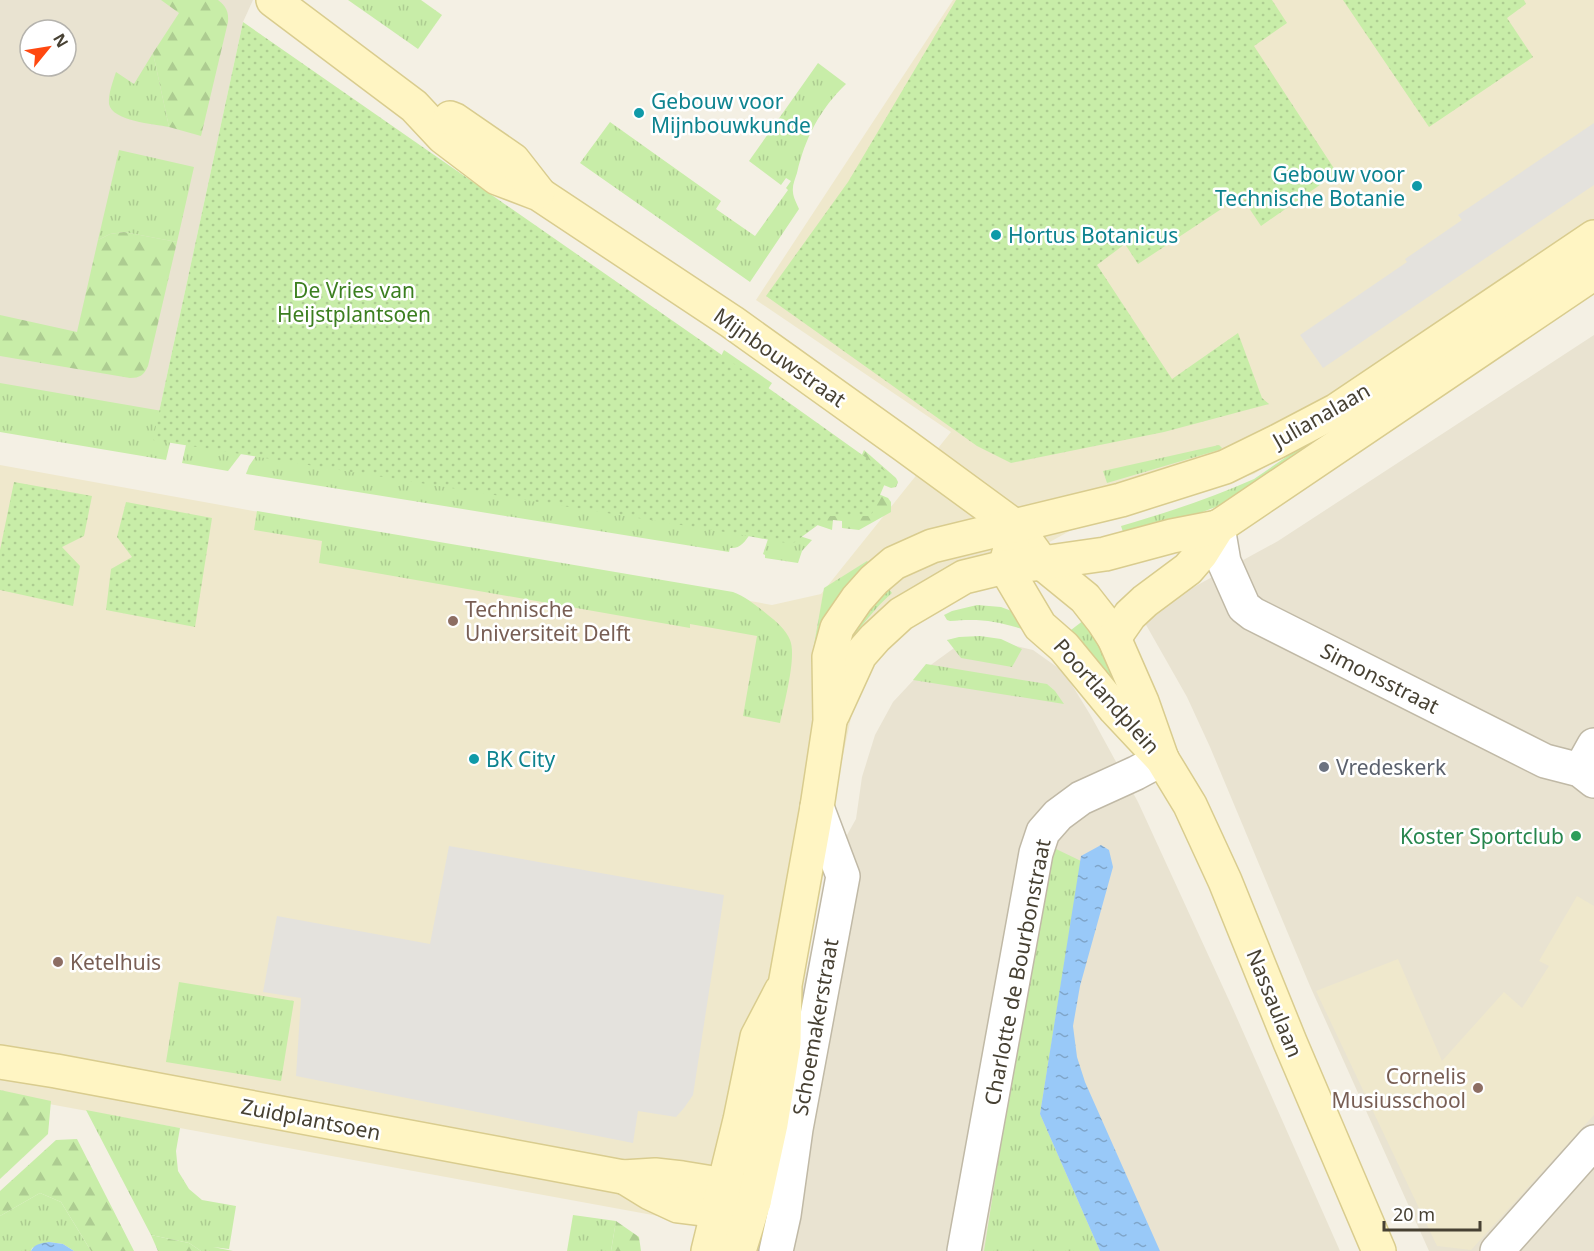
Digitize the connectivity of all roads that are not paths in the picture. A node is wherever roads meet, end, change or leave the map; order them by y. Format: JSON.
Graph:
{"nodes":[{"id":1,"x":273,"y":0,"type":"edge"},
{"id":2,"x":1594,"y":237,"type":"edge"},
{"id":3,"x":1594,"y":273,"type":"edge"},
{"id":4,"x":1016,"y":527,"type":"junction"},
{"id":5,"x":1218,"y":527,"type":"junction"},
{"id":6,"x":1042,"y":563,"type":"junction"},
{"id":7,"x":1005,"y":567,"type":"junction"},
{"id":8,"x":1114,"y":638,"type":"junction"},
{"id":9,"x":830,"y":721,"type":"junction"},
{"id":10,"x":1162,"y":759,"type":"junction"},
{"id":11,"x":1589,"y":765,"type":"edge"},
{"id":12,"x":817,"y":807,"type":"junction"},
{"id":13,"x":785,"y":984,"type":"junction"},
{"id":14,"x":0,"y":1062,"type":"edge"},
{"id":15,"x":1594,"y":1142,"type":"edge"},
{"id":16,"x":721,"y":1198,"type":"junction"},
{"id":17,"x":754,"y":1202,"type":"junction"},
{"id":18,"x":708,"y":1251,"type":"edge"},
{"id":19,"x":739,"y":1251,"type":"edge"},
{"id":20,"x":776,"y":1251,"type":"edge"},
{"id":21,"x":964,"y":1251,"type":"edge"},
{"id":22,"x":1379,"y":1251,"type":"edge"},
{"id":23,"x":1497,"y":1251,"type":"edge"}],
"edges":[{"from":1,"to":4,"type":"main road","name":"Mijnbouwstraat"},
{"from":2,"to":4,"type":"main road","name":"Julianalaan"},
{"from":3,"to":5,"type":"main road","name":"Julianalaan"},
{"from":4,"to":6,"type":"main road","name":"Poortlandplein"},
{"from":4,"to":7,"type":"main road"},
{"from":4,"to":9,"type":"main road","name":"Schoemakerstraat"},
{"from":5,"to":6,"type":"main road","name":"Julianalaan"},
{"from":5,"to":8,"type":"main road","name":"Julianalaan"},
{"from":5,"to":11,"type":"street","name":"Simonsstraat"},
{"from":6,"to":7,"type":"main road"},
{"from":6,"to":8,"type":"main road","name":"Poortlandplein"},
{"from":7,"to":9,"type":"main road","name":"Schoemakerstraat"},
{"from":7,"to":10,"type":"main road","name":"Poortlandplein"},
{"from":8,"to":10,"type":"main road","name":"Poortlandplein"},
{"from":9,"to":12,"type":"main road","name":"Schoemakerstraat"},
{"from":10,"to":21,"type":"street","name":"Charlotte de Bourbonstraat"},
{"from":10,"to":22,"type":"main road","name":"Nassaulaan"},
{"from":12,"to":13,"type":"main road","name":"Schoemakerstraat"},
{"from":12,"to":20,"type":"street","name":"Schoemakerstraat"},
{"from":13,"to":16,"type":"main road","name":"Schoemakerstraat"},
{"from":13,"to":17,"type":"main road","name":"Schoemakerstraat"},
{"from":14,"to":16,"type":"main road","name":"Zuidplantsoen"},
{"from":15,"to":23,"type":"street"},
{"from":16,"to":17,"type":"main road","name":"Zuidplantsoen"},
{"from":16,"to":18,"type":"main road","name":"Schoemakerstraat"},
{"from":17,"to":19,"type":"main road","name":"Schoemakerstraat"}]}
